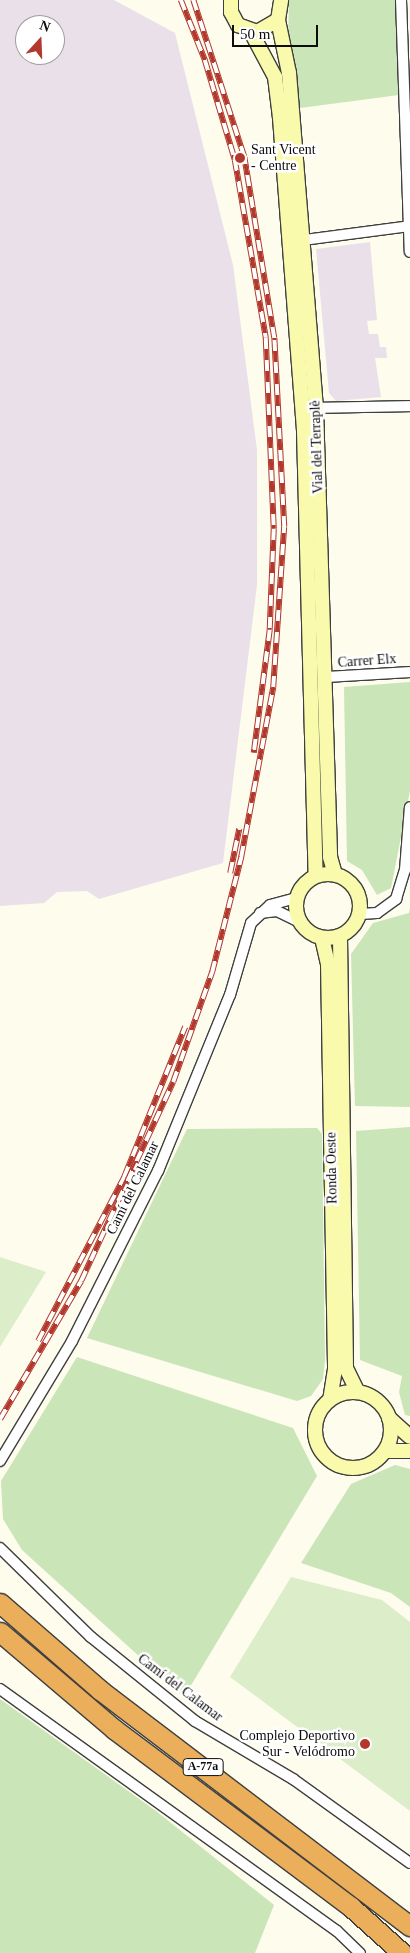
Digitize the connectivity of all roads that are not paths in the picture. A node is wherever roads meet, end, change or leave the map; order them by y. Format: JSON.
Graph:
{"nodes":[{"id":1,"x":231,"y":0,"type":"edge"},
{"id":2,"x":281,"y":0,"type":"edge"},
{"id":3,"x":401,"y":0,"type":"edge"},
{"id":4,"x":278,"y":20,"type":"junction"},
{"id":5,"x":251,"y":32,"type":"junction"},
{"id":6,"x":407,"y":100,"type":"edge"},
{"id":7,"x":408,"y":226,"type":"edge"},
{"id":8,"x":304,"y":240,"type":"junction"},
{"id":9,"x":410,"y":252,"type":"edge"},
{"id":10,"x":410,"y":406,"type":"edge"},
{"id":11,"x":316,"y":408,"type":"junction"},
{"id":12,"x":410,"y":672,"type":"edge"},
{"id":13,"x":327,"y":677,"type":"junction"},
{"id":14,"x":410,"y":807,"type":"edge"},
{"id":15,"x":335,"y":874,"type":"junction"},
{"id":16,"x":316,"y":875,"type":"junction"},
{"id":17,"x":296,"y":898,"type":"junction"},
{"id":18,"x":260,"y":913,"type":"junction"},
{"id":19,"x":360,"y":914,"type":"junction"},
{"id":20,"x":300,"y":922,"type":"junction"},
{"id":21,"x":340,"y":937,"type":"junction"},
{"id":22,"x":322,"y":938,"type":"junction"},
{"id":23,"x":357,"y":1391,"type":"junction"},
{"id":24,"x":330,"y":1399,"type":"junction"},
{"id":25,"x":389,"y":1418,"type":"junction"},
{"id":26,"x":410,"y":1437,"type":"edge"},
{"id":27,"x":385,"y":1451,"type":"junction"},
{"id":28,"x":410,"y":1451,"type":"edge"},
{"id":29,"x":0,"y":1461,"type":"edge"},
{"id":30,"x":0,"y":1548,"type":"edge"},
{"id":31,"x":0,"y":1603,"type":"edge"},
{"id":32,"x":0,"y":1632,"type":"edge"},
{"id":33,"x":0,"y":1689,"type":"edge"},
{"id":34,"x":410,"y":1862,"type":"edge"},
{"id":35,"x":410,"y":1926,"type":"edge"},
{"id":36,"x":360,"y":1953,"type":"edge"},
{"id":37,"x":402,"y":1953,"type":"edge"}],
"edges":[{"from":1,"to":5,"type":"main road","name":"Vial del Terraplè"},
{"from":2,"to":4,"type":"main road"},
{"from":3,"to":6,"type":"street"},
{"from":4,"to":5,"type":"main road"},
{"from":4,"to":8,"type":"main road","name":"Vial del Terraplè"},
{"from":5,"to":16,"type":"main road","name":"Vial del Terraplè"},
{"from":6,"to":7,"type":"street"},
{"from":7,"to":8,"type":"street"},
{"from":7,"to":9,"type":"street"},
{"from":8,"to":11,"type":"main road","name":"Vial del Terraplè"},
{"from":10,"to":11,"type":"street"},
{"from":11,"to":13,"type":"main road","name":"Vial del Terraplè"},
{"from":12,"to":13,"type":"street","name":"Carrer Elx"},
{"from":13,"to":15,"type":"main road","name":"Vial del Terraplè"},
{"from":14,"to":19,"type":"street"},
{"from":15,"to":16,"type":"main road"},
{"from":15,"to":19,"type":"main road"},
{"from":16,"to":17,"type":"main road"},
{"from":17,"to":18,"type":"street"},
{"from":17,"to":20,"type":"main road"},
{"from":18,"to":20,"type":"street"},
{"from":18,"to":29,"type":"street","name":"Camí del Calamar"},
{"from":19,"to":21,"type":"main road"},
{"from":20,"to":22,"type":"main road"},
{"from":21,"to":22,"type":"main road"},
{"from":21,"to":23,"type":"main road","name":"Ronda Oeste"},
{"from":22,"to":24,"type":"main road","name":"Ronda Oeste"},
{"from":23,"to":24,"type":"main road"},
{"from":23,"to":25,"type":"main road"},
{"from":24,"to":27,"type":"main road","name":"Ronda Oeste"},
{"from":25,"to":26,"type":"main road"},
{"from":25,"to":27,"type":"main road"},
{"from":27,"to":28,"type":"main road"},
{"from":30,"to":34,"type":"street","name":"Camí del Calamar"},
{"from":31,"to":35,"type":"highway","number":"A-77a"},
{"from":32,"to":37,"type":"highway","number":"A-77a"},
{"from":33,"to":36,"type":"street"}]}
